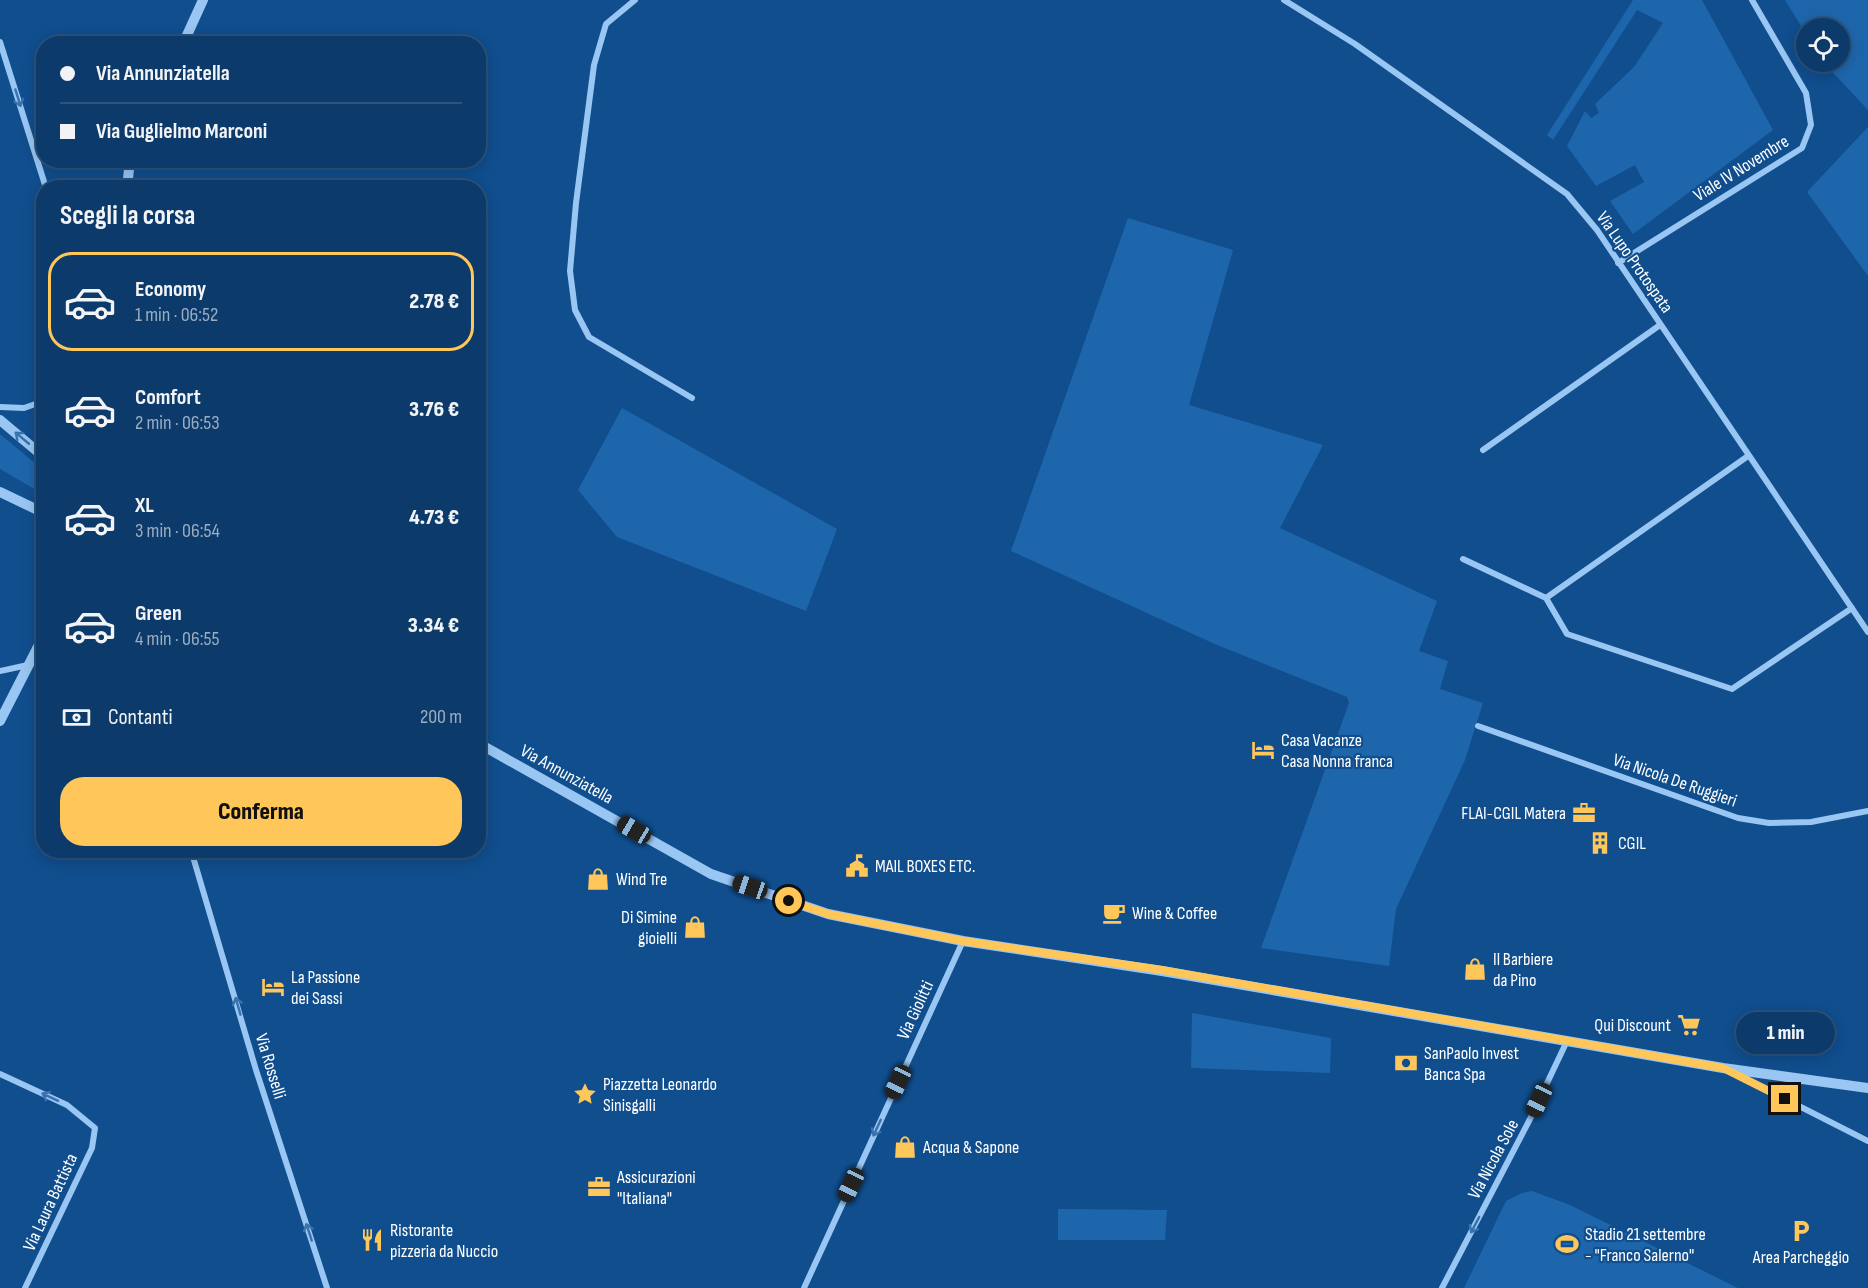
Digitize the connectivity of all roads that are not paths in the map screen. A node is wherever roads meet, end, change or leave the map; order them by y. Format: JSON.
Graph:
{"nodes":[{"id":1,"x":203,"y":0,"type":"edge"},
{"id":2,"x":635,"y":0,"type":"edge"},
{"id":3,"x":1284,"y":0,"type":"edge"},
{"id":4,"x":1752,"y":0,"type":"edge"},
{"id":5,"x":187,"y":36,"type":"edge"},
{"id":6,"x":0,"y":42,"type":"edge"},
{"id":7,"x":36,"y":156,"type":"edge"},
{"id":8,"x":1618,"y":263,"type":"junction"},
{"id":9,"x":1660,"y":325,"type":"junction"},
{"id":10,"x":692,"y":398,"type":"dead end"},
{"id":11,"x":36,"y":403,"type":"edge"},
{"id":12,"x":0,"y":407,"type":"edge"},
{"id":13,"x":0,"y":420,"type":"edge"},
{"id":14,"x":36,"y":450,"type":"edge"},
{"id":15,"x":1483,"y":450,"type":"dead end"},
{"id":16,"x":1748,"y":456,"type":"junction"},
{"id":17,"x":0,"y":492,"type":"edge"},
{"id":18,"x":36,"y":509,"type":"edge"},
{"id":19,"x":1463,"y":559,"type":"dead end"},
{"id":20,"x":1546,"y":598,"type":"junction"},
{"id":21,"x":1852,"y":608,"type":"junction"},
{"id":22,"x":1868,"y":632,"type":"edge"},
{"id":23,"x":36,"y":650,"type":"edge"},
{"id":24,"x":28,"y":665,"type":"junction"},
{"id":25,"x":0,"y":671,"type":"edge"},
{"id":26,"x":0,"y":722,"type":"edge"},
{"id":27,"x":1479,"y":726,"type":"dead end"},
{"id":28,"x":486,"y":747,"type":"edge"},
{"id":29,"x":1868,"y":811,"type":"edge"},
{"id":30,"x":193,"y":858,"type":"edge"},
{"id":31,"x":963,"y":941,"type":"junction"},
{"id":32,"x":1567,"y":1041,"type":"junction"},
{"id":33,"x":1723,"y":1068,"type":"junction"},
{"id":34,"x":0,"y":1074,"type":"edge"},
{"id":35,"x":1868,"y":1088,"type":"edge"},
{"id":36,"x":1868,"y":1141,"type":"edge"},
{"id":37,"x":25,"y":1288,"type":"edge"},
{"id":38,"x":327,"y":1288,"type":"edge"},
{"id":39,"x":804,"y":1288,"type":"edge"},
{"id":40,"x":1442,"y":1288,"type":"edge"}],
"edges":[{"from":1,"to":5,"type":"street"},
{"from":2,"to":10,"type":"street"},
{"from":3,"to":8,"type":"street","name":"Via Lupo Protospata"},
{"from":4,"to":8,"type":"street","name":"Viale IV Novembre"},
{"from":6,"to":7,"type":"street","one_way":true},
{"from":8,"to":9,"type":"street","name":"Via Lupo Protospata"},
{"from":9,"to":15,"type":"street"},
{"from":9,"to":16,"type":"street","name":"Via Lupo Protospata"},
{"from":11,"to":12,"type":"street"},
{"from":14,"to":13,"type":"street","one_way":true},
{"from":16,"to":20,"type":"street"},
{"from":16,"to":21,"type":"street","name":"Via Lupo Protospata"},
{"from":17,"to":18,"type":"street"},
{"from":19,"to":20,"type":"street"},
{"from":20,"to":21,"type":"street"},
{"from":21,"to":22,"type":"street","name":"Via Lupo Protospata"},
{"from":23,"to":24,"type":"street"},
{"from":24,"to":25,"type":"street"},
{"from":24,"to":26,"type":"street"},
{"from":27,"to":29,"type":"street","name":"Via Nicola De Ruggieri"},
{"from":28,"to":31,"type":"street","name":"Via Annunziatella"},
{"from":38,"to":30,"type":"street","name":"Via Rosselli","one_way":true},
{"from":31,"to":32,"type":"street","name":"Via Annunziatella"},
{"from":31,"to":39,"type":"street","name":"Via Giolitti","one_way":true},
{"from":32,"to":33,"type":"street","name":"Via Annunziatella"},
{"from":32,"to":40,"type":"street","name":"Via Nicola Sole","one_way":true},
{"from":33,"to":35,"type":"street","name":"Via Annunziatella"},
{"from":33,"to":36,"type":"street"},
{"from":37,"to":34,"type":"street","name":"Via Laura Battista","one_way":true}]}
